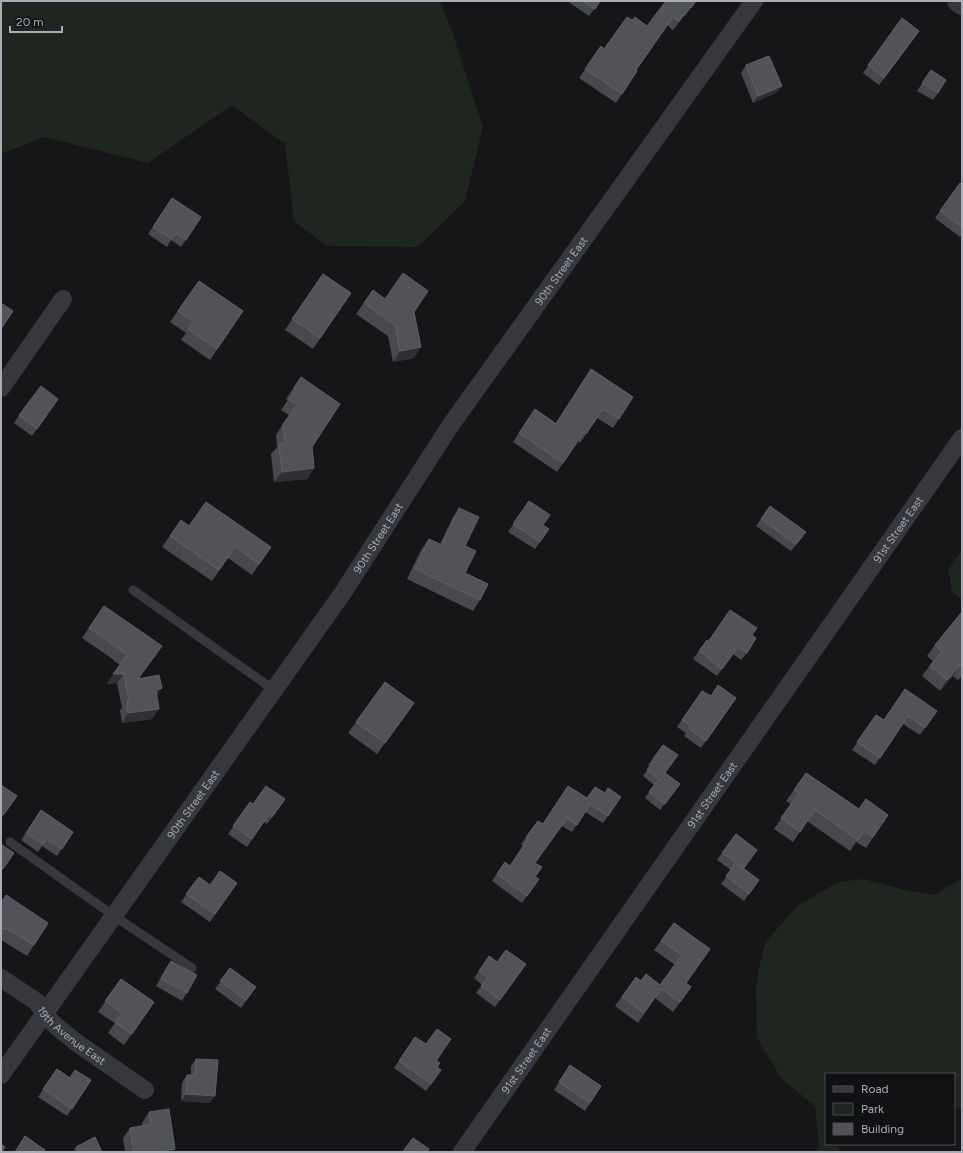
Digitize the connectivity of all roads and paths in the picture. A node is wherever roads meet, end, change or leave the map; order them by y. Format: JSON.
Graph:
{"nodes":[{"id":1,"x":754,"y":1,"type":"edge"},
{"id":2,"x":958,"y":1,"type":"edge"},
{"id":3,"x":962,"y":4,"type":"edge"},
{"id":4,"x":63,"y":300,"type":"dead end"},
{"id":5,"x":1,"y":388,"type":"edge"},
{"id":6,"x":962,"y":438,"type":"edge"},
{"id":7,"x":133,"y":590,"type":"dead end"},
{"id":8,"x":274,"y":690,"type":"junction"},
{"id":9,"x":10,"y":842,"type":"dead end"},
{"id":10,"x":114,"y":916,"type":"junction"},
{"id":11,"x":192,"y":968,"type":"dead end"},
{"id":12,"x":1,"y":978,"type":"edge"},
{"id":13,"x":44,"y":1014,"type":"junction"},
{"id":14,"x":1,"y":1075,"type":"edge"},
{"id":15,"x":145,"y":1090,"type":"dead end"},
{"id":16,"x":462,"y":1152,"type":"edge"}],
"edges":[{"from":1,"to":8,"type":"street","name":"90th Street East"},
{"from":2,"to":3,"type":"street"},
{"from":4,"to":5,"type":"street"},
{"from":6,"to":16,"type":"street","name":"91st Street East"},
{"from":7,"to":8,"type":"lane"},
{"from":8,"to":10,"type":"street","name":"90th Street East"},
{"from":9,"to":10,"type":"lane"},
{"from":10,"to":11,"type":"lane"},
{"from":10,"to":13,"type":"street","name":"90th Street East"},
{"from":12,"to":13,"type":"street","name":"19th Avenue East"},
{"from":13,"to":14,"type":"street","name":"90th Street East"},
{"from":13,"to":15,"type":"street","name":"19th Avenue East"}]}
